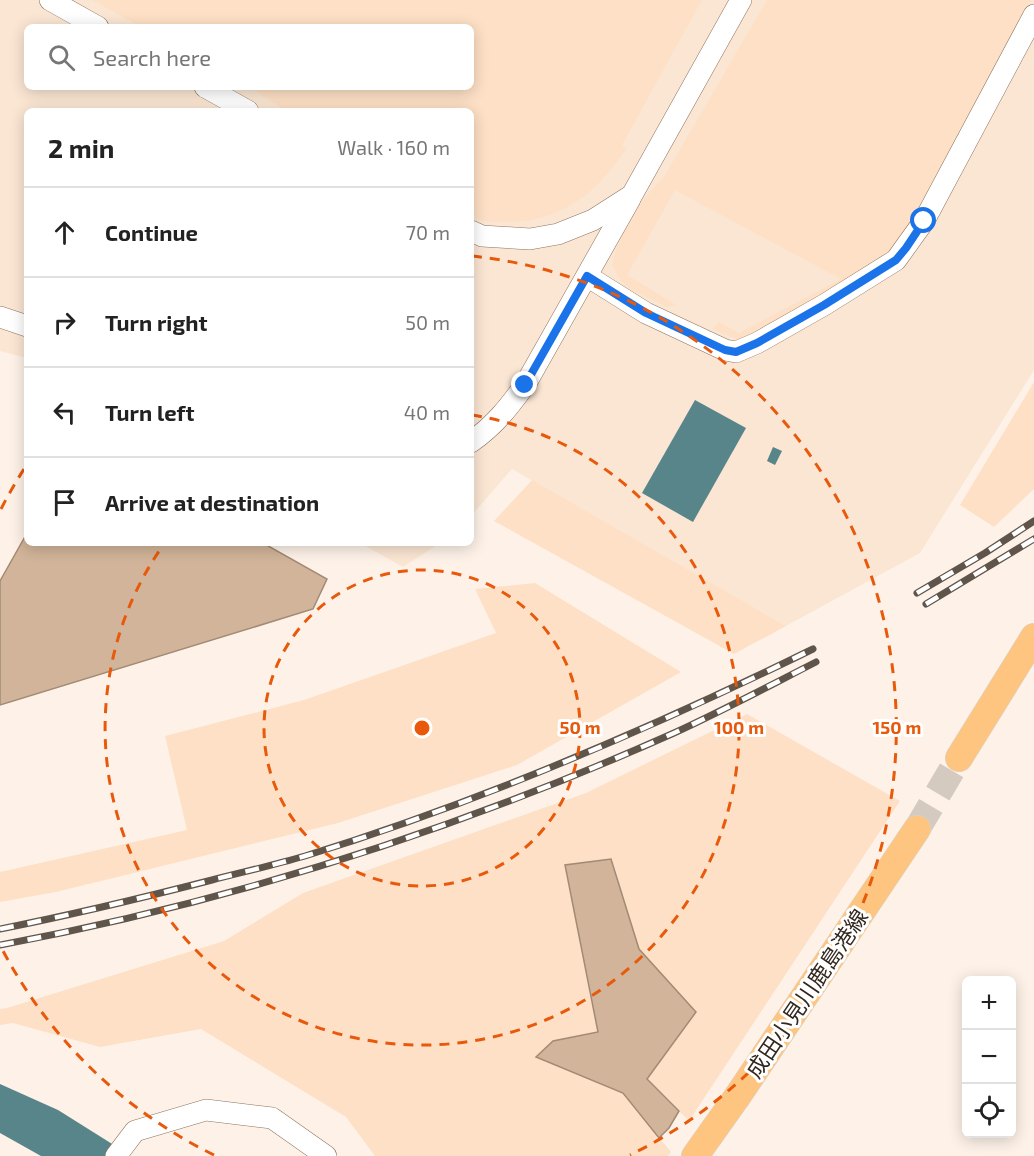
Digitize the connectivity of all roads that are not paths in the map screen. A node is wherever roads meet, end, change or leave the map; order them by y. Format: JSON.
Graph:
{"nodes":[{"id":1,"x":50,"y":0,"type":"edge"},
{"id":2,"x":741,"y":0,"type":"edge"},
{"id":3,"x":1034,"y":15,"type":"edge"},
{"id":4,"x":93,"y":24,"type":"edge"},
{"id":5,"x":210,"y":90,"type":"edge"},
{"id":6,"x":243,"y":108,"type":"edge"},
{"id":7,"x":632,"y":195,"type":"junction"},
{"id":8,"x":474,"y":232,"type":"edge"},
{"id":9,"x":587,"y":276,"type":"junction"},
{"id":10,"x":0,"y":317,"type":"edge"},
{"id":11,"x":24,"y":325,"type":"edge"},
{"id":12,"x":474,"y":440,"type":"edge"},
{"id":13,"x":1034,"y":637,"type":"edge"},
{"id":14,"x":959,"y":758,"type":"tunnel mouth"},
{"id":15,"x":917,"y":828,"type":"tunnel mouth"},
{"id":16,"x":116,"y":1156,"type":"edge"},
{"id":17,"x":326,"y":1156,"type":"edge"},
{"id":18,"x":695,"y":1156,"type":"edge"}],
"edges":[{"from":1,"to":4,"type":"lane"},
{"from":2,"to":7,"type":"lane"},
{"from":3,"to":9,"type":"lane"},
{"from":5,"to":6,"type":"lane"},
{"from":7,"to":8,"type":"lane"},
{"from":7,"to":9,"type":"lane"},
{"from":9,"to":12,"type":"lane"},
{"from":10,"to":11,"type":"lane"},
{"from":13,"to":14,"type":"main road"},
{"from":15,"to":18,"type":"main road","name":"成田小見川鹿島港線"},
{"from":16,"to":17,"type":"lane"}]}
